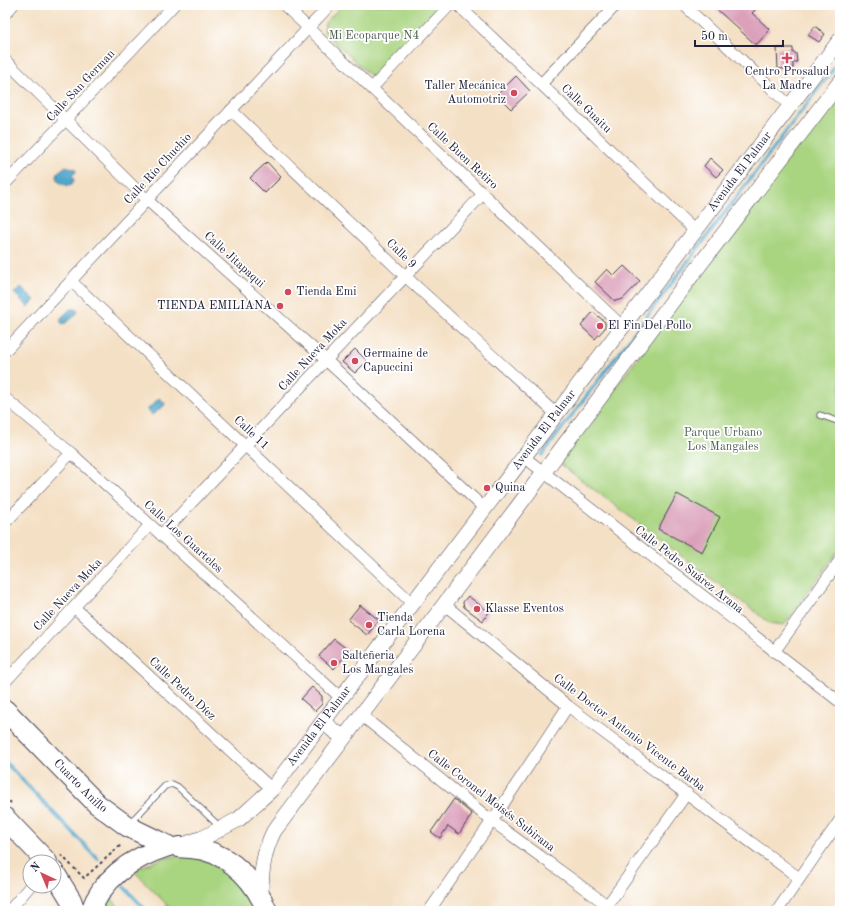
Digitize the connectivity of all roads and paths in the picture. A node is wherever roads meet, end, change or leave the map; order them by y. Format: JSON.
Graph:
{"nodes":[{"id":1,"x":13,"y":5,"type":"edge"},
{"id":2,"x":174,"y":5,"type":"edge"},
{"id":3,"x":284,"y":5,"type":"edge"},
{"id":4,"x":330,"y":5,"type":"edge"},
{"id":5,"x":450,"y":5,"type":"edge"},
{"id":6,"x":458,"y":5,"type":"edge"},
{"id":7,"x":616,"y":5,"type":"edge"},
{"id":8,"x":684,"y":5,"type":"edge"},
{"id":9,"x":5,"y":14,"type":"edge"},
{"id":10,"x":308,"y":28,"type":"junction"},
{"id":11,"x":840,"y":40,"type":"edge"},
{"id":12,"x":5,"y":60,"type":"edge"},
{"id":13,"x":840,"y":82,"type":"edge"},
{"id":14,"x":542,"y":84,"type":"junction"},
{"id":15,"x":372,"y":88,"type":"junction"},
{"id":16,"x":790,"y":106,"type":"junction"},
{"id":17,"x":231,"y":110,"type":"junction"},
{"id":18,"x":65,"y":121,"type":"junction"},
{"id":19,"x":5,"y":184,"type":"edge"},
{"id":20,"x":483,"y":194,"type":"junction"},
{"id":21,"x":147,"y":200,"type":"junction"},
{"id":22,"x":695,"y":231,"type":"junction"},
{"id":23,"x":686,"y":263,"type":"junction"},
{"id":24,"x":405,"y":276,"type":"junction"},
{"id":25,"x":71,"y":281,"type":"junction"},
{"id":26,"x":622,"y":326,"type":"junction"},
{"id":27,"x":5,"y":351,"type":"edge"},
{"id":28,"x":326,"y":360,"type":"junction"},
{"id":29,"x":5,"y":398,"type":"edge"},
{"id":30,"x":556,"y":414,"type":"junction"},
{"id":31,"x":820,"y":415,"type":"dead end"},
{"id":32,"x":840,"y":422,"type":"edge"},
{"id":33,"x":245,"y":446,"type":"junction"},
{"id":34,"x":71,"y":453,"type":"junction"},
{"id":35,"x":524,"y":457,"type":"junction"},
{"id":36,"x":544,"y":473,"type":"junction"},
{"id":37,"x":485,"y":509,"type":"junction"},
{"id":38,"x":5,"y":523,"type":"edge"},
{"id":39,"x":150,"y":525,"type":"junction"},
{"id":40,"x":161,"y":535,"type":"junction"},
{"id":41,"x":840,"y":560,"type":"edge"},
{"id":42,"x":413,"y":604,"type":"junction"},
{"id":43,"x":445,"y":604,"type":"junction"},
{"id":44,"x":75,"y":608,"type":"junction"},
{"id":45,"x":774,"y":652,"type":"junction"},
{"id":46,"x":5,"y":682,"type":"edge"},
{"id":47,"x":341,"y":698,"type":"junction"},
{"id":48,"x":840,"y":702,"type":"edge"},
{"id":49,"x":568,"y":706,"type":"junction"},
{"id":50,"x":5,"y":710,"type":"edge"},
{"id":51,"x":361,"y":715,"type":"junction"},
{"id":52,"x":325,"y":719,"type":"junction"},
{"id":53,"x":346,"y":735,"type":"junction"},
{"id":54,"x":272,"y":789,"type":"junction"},
{"id":55,"x":687,"y":793,"type":"junction"},
{"id":56,"x":5,"y":818,"type":"edge"},
{"id":57,"x":840,"y":820,"type":"edge"},
{"id":58,"x":492,"y":821,"type":"junction"},
{"id":59,"x":222,"y":829,"type":"junction"},
{"id":60,"x":125,"y":835,"type":"junction"},
{"id":61,"x":174,"y":846,"type":"junction"},
{"id":62,"x":39,"y":854,"type":"edge"},
{"id":63,"x":84,"y":878,"type":"dead end"},
{"id":64,"x":799,"y":878,"type":"junction"},
{"id":65,"x":62,"y":885,"type":"edge"},
{"id":66,"x":23,"y":894,"type":"edge"},
{"id":67,"x":96,"y":902,"type":"edge"},
{"id":68,"x":264,"y":904,"type":"edge"},
{"id":69,"x":605,"y":908,"type":"edge"},
{"id":70,"x":9,"y":911,"type":"edge"},
{"id":71,"x":75,"y":911,"type":"edge"},
{"id":72,"x":429,"y":911,"type":"edge"},
{"id":73,"x":777,"y":911,"type":"edge"}],
"edges":[{"from":1,"to":9,"type":"street"},
{"from":2,"to":18,"type":"street","name":"Calle San German"},
{"from":3,"to":10,"type":"street","name":"Calle Buen Retiro"},
{"from":4,"to":10,"type":"street","name":"Calle Río Chuchio"},
{"from":5,"to":15,"type":"street"},
{"from":6,"to":14,"type":"street","name":"Calle Guaitu"},
{"from":7,"to":14,"type":"street"},
{"from":8,"to":16,"type":"street"},
{"from":10,"to":15,"type":"street","name":"Calle Buen Retiro"},
{"from":10,"to":17,"type":"street","name":"Calle Río Chuchio"},
{"from":11,"to":16,"type":"street","name":"Avenida El Palmar"},
{"from":12,"to":18,"type":"street","name":"Calle Jitapaqui"},
{"from":13,"to":23,"type":"street","name":"Avenida El Palmar"},
{"from":14,"to":22,"type":"street","name":"Calle Guaitu"},
{"from":15,"to":20,"type":"street","name":"Calle Buen Retiro"},
{"from":16,"to":22,"type":"street","name":"Avenida El Palmar"},
{"from":17,"to":21,"type":"street","name":"Calle Río Chuchio"},
{"from":17,"to":24,"type":"street","name":"Calle 9"},
{"from":18,"to":19,"type":"street","name":"Calle San German"},
{"from":18,"to":21,"type":"street","name":"Calle Jitapaqui"},
{"from":20,"to":24,"type":"street","name":"Calle Nueva Moka"},
{"from":20,"to":26,"type":"street","name":"Calle Buen Retiro"},
{"from":21,"to":25,"type":"street","name":"Calle Río Chuchio"},
{"from":21,"to":28,"type":"street","name":"Calle Jitapaqui"},
{"from":22,"to":23,"type":"street","name":"Avenida El Palmar"},
{"from":23,"to":26,"type":"street","name":"Avenida El Palmar"},
{"from":23,"to":36,"type":"street","name":"Avenida El Palmar"},
{"from":24,"to":28,"type":"street","name":"Calle Nueva Moka"},
{"from":24,"to":30,"type":"street","name":"Calle 9"},
{"from":25,"to":27,"type":"street","name":"Calle Río Chuchio"},
{"from":25,"to":33,"type":"street","name":"Calle 11"},
{"from":26,"to":30,"type":"street","name":"Avenida El Palmar"},
{"from":28,"to":33,"type":"street","name":"Calle Nueva Moka"},
{"from":28,"to":37,"type":"street","name":"Calle Jitapaqui"},
{"from":29,"to":34,"type":"street","name":"Calle Los Guarteles"},
{"from":30,"to":35,"type":"street","name":"Avenida El Palmar"},
{"from":31,"to":32,"type":"lane"},
{"from":33,"to":40,"type":"street","name":"Calle Nueva Moka"},
{"from":33,"to":42,"type":"street","name":"Calle 11"},
{"from":34,"to":38,"type":"street"},
{"from":34,"to":39,"type":"street","name":"Calle Los Guarteles"},
{"from":35,"to":36,"type":"street","name":"Calle Pedro Suárez Arana"},
{"from":35,"to":37,"type":"street","name":"Avenida El Palmar"},
{"from":36,"to":43,"type":"street","name":"Avenida El Palmar"},
{"from":36,"to":45,"type":"street","name":"Calle Pedro Suárez Arana"},
{"from":37,"to":42,"type":"street","name":"Avenida El Palmar"},
{"from":39,"to":40,"type":"street","name":"Calle Los Guarteles"},
{"from":39,"to":44,"type":"street","name":"Calle Nueva Moka"},
{"from":40,"to":47,"type":"street","name":"Calle Los Guarteles"},
{"from":41,"to":45,"type":"street"},
{"from":42,"to":47,"type":"street","name":"Avenida El Palmar"},
{"from":43,"to":49,"type":"street","name":"Calle Doctor Antonio Vicente Barba"},
{"from":43,"to":51,"type":"street","name":"Avenida El Palmar"},
{"from":44,"to":46,"type":"street","name":"Calle Nueva Moka"},
{"from":44,"to":54,"type":"street","name":"Calle Pedro Díez"},
{"from":45,"to":48,"type":"street","name":"Calle Pedro Suárez Arana"},
{"from":47,"to":52,"type":"street","name":"Avenida El Palmar"},
{"from":49,"to":55,"type":"street","name":"Calle Doctor Antonio Vicente Barba"},
{"from":49,"to":58,"type":"street"},
{"from":50,"to":60,"type":"highway","name":"Cuarto Anillo"},
{"from":51,"to":53,"type":"street","name":"Avenida El Palmar"},
{"from":51,"to":58,"type":"street","name":"Calle Coronel Moisés Subirana"},
{"from":52,"to":53,"type":"street"},
{"from":52,"to":54,"type":"street","name":"Avenida El Palmar"},
{"from":53,"to":68,"type":"street","name":"Avenida El Palmar"},
{"from":54,"to":59,"type":"street","name":"Avenida El Palmar"},
{"from":55,"to":64,"type":"street","name":"Calle Doctor Antonio Vicente Barba"},
{"from":55,"to":69,"type":"street"},
{"from":56,"to":62,"type":"highway"},
{"from":57,"to":64,"type":"street"},
{"from":58,"to":69,"type":"street","name":"Calle Coronel Moisés Subirana"},
{"from":58,"to":72,"type":"street"},
{"from":59,"to":60,"type":"lane"},
{"from":59,"to":61,"type":"street","name":"Avenida El Palmar"},
{"from":60,"to":61,"type":"highway","name":"Cuarto Anillo"},
{"from":60,"to":63,"type":"path"},
{"from":61,"to":67,"type":"highway"},
{"from":61,"to":68,"type":"highway"},
{"from":64,"to":73,"type":"street"},
{"from":65,"to":71,"type":"highway"},
{"from":66,"to":70,"type":"street"}]}
